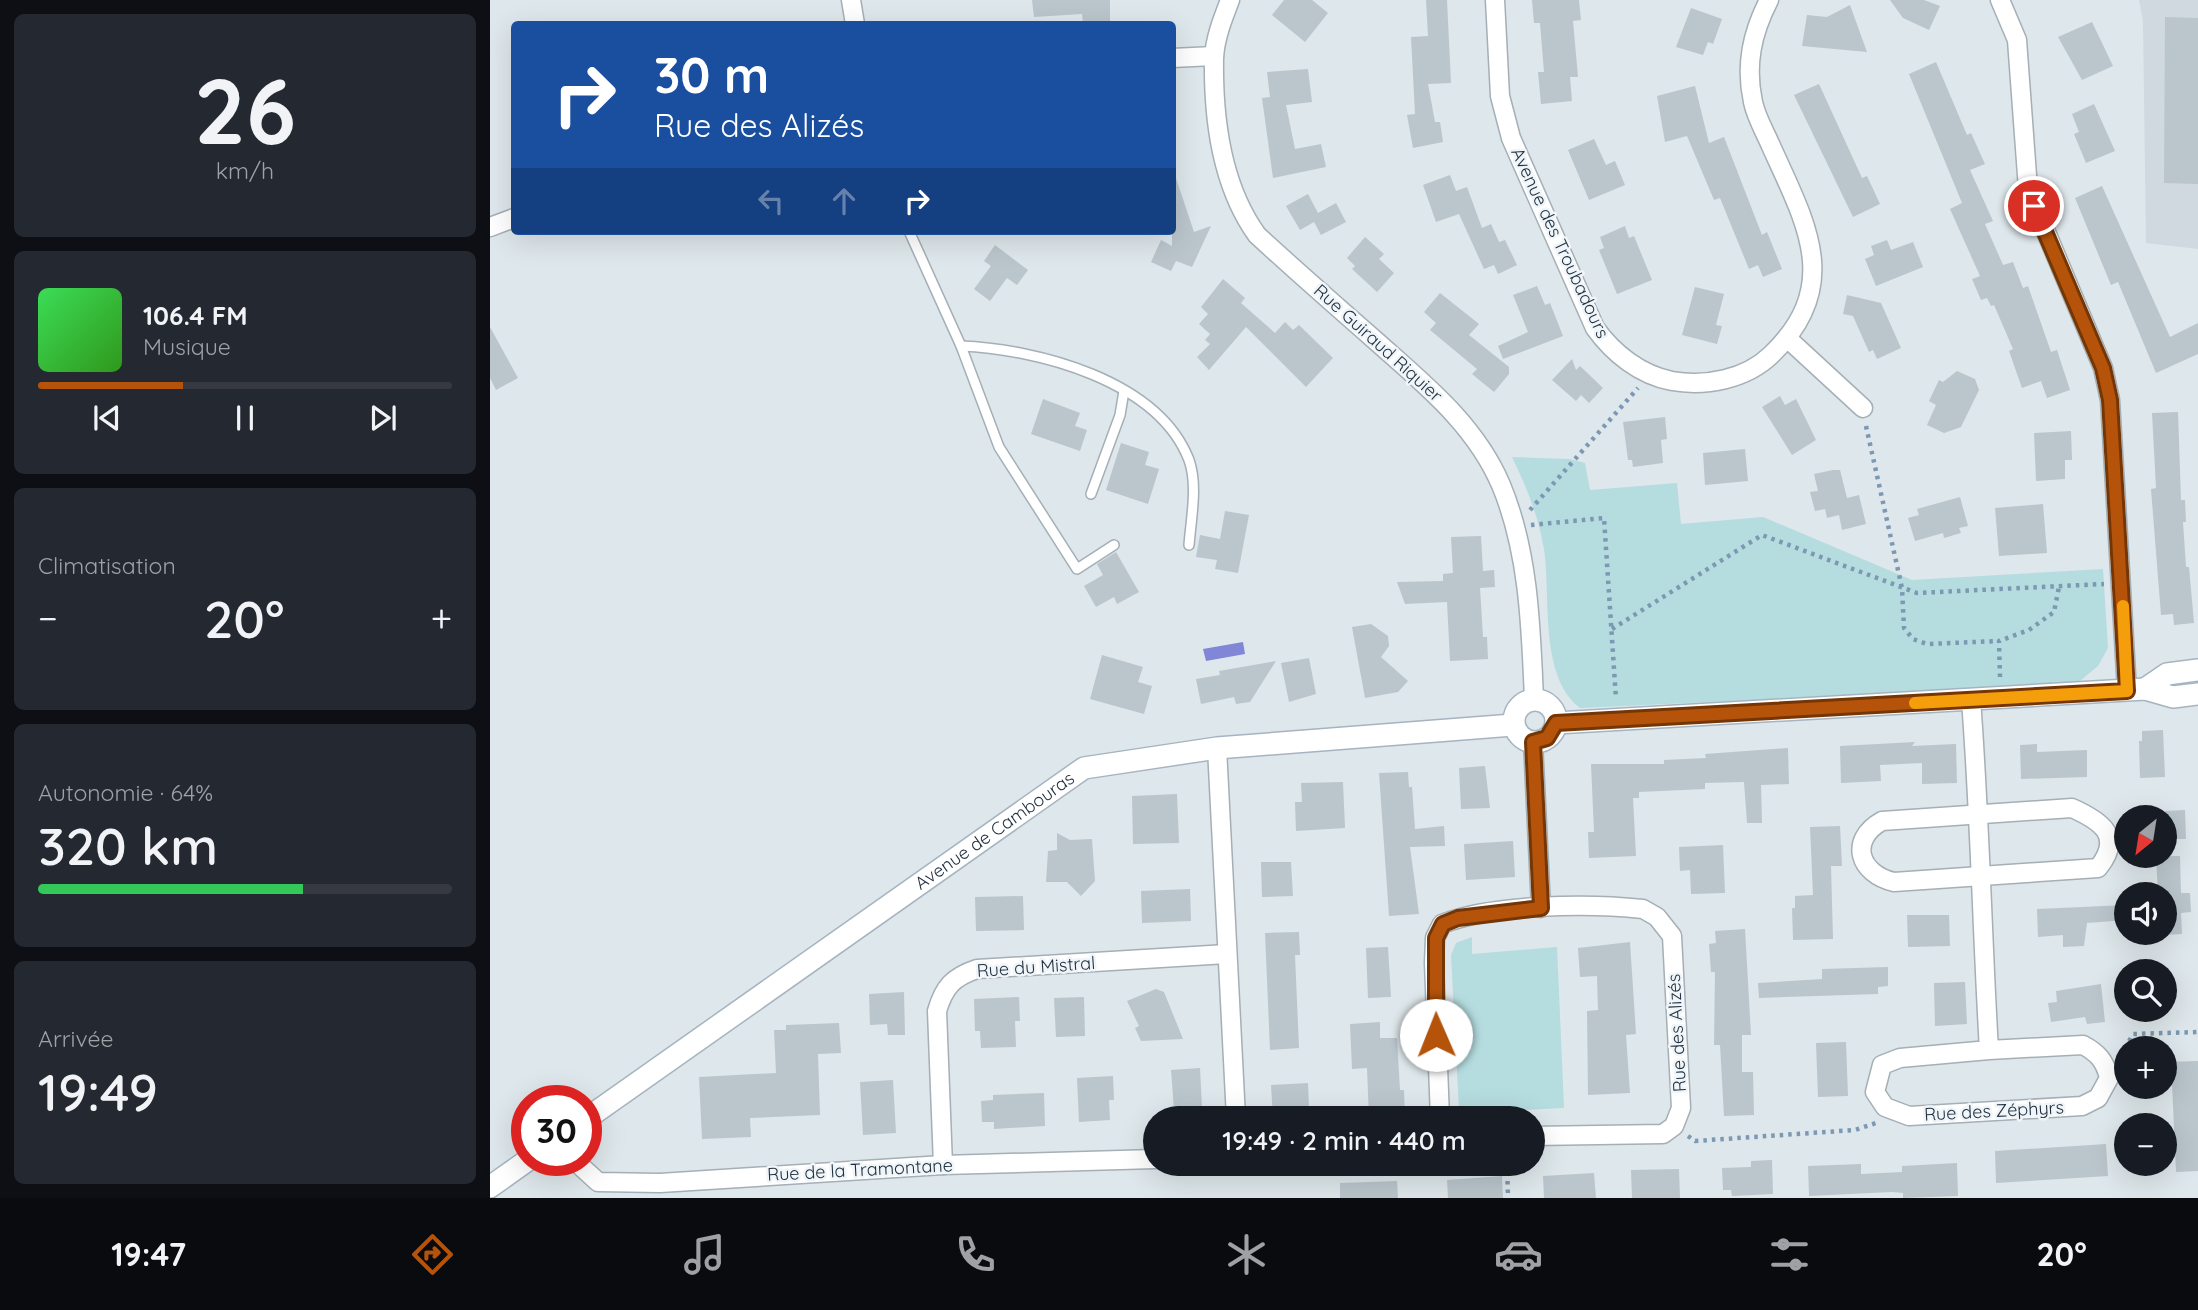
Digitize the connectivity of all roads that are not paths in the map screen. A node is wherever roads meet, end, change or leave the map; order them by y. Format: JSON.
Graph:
{"nodes":[{"id":1,"x":851,"y":0,"type":"edge"},
{"id":2,"x":1230,"y":0,"type":"edge"},
{"id":3,"x":1495,"y":0,"type":"edge"},
{"id":4,"x":1769,"y":0,"type":"edge"},
{"id":5,"x":2000,"y":0,"type":"edge"},
{"id":6,"x":854,"y":21,"type":"edge"},
{"id":7,"x":1214,"y":56,"type":"junction"},
{"id":8,"x":1176,"y":58,"type":"edge"},
{"id":9,"x":511,"y":219,"type":"edge"},
{"id":10,"x":490,"y":227,"type":"edge"},
{"id":11,"x":911,"y":235,"type":"edge"},
{"id":12,"x":1787,"y":338,"type":"junction"},
{"id":13,"x":961,"y":346,"type":"junction"},
{"id":14,"x":1124,"y":391,"type":"junction"},
{"id":15,"x":1863,"y":408,"type":"road end"},
{"id":16,"x":1091,"y":494,"type":"dead end"},
{"id":17,"x":1114,"y":545,"type":"dead end"},
{"id":18,"x":1189,"y":545,"type":"dead end"},
{"id":19,"x":2198,"y":670,"type":"edge"},
{"id":20,"x":2136,"y":690,"type":"junction"},
{"id":21,"x":2198,"y":694,"type":"edge"},
{"id":22,"x":1534,"y":700,"type":"junction"},
{"id":23,"x":1971,"y":700,"type":"junction"},
{"id":24,"x":1556,"y":723,"type":"junction"},
{"id":25,"x":1513,"y":725,"type":"junction"},
{"id":26,"x":1533,"y":742,"type":"junction"},
{"id":27,"x":1217,"y":748,"type":"junction"},
{"id":28,"x":1980,"y":812,"type":"junction"},
{"id":29,"x":1978,"y":874,"type":"junction"},
{"id":30,"x":1541,"y":908,"type":"junction"},
{"id":31,"x":1227,"y":954,"type":"junction"},
{"id":32,"x":1989,"y":1050,"type":"junction"},
{"id":33,"x":1236,"y":1106,"type":"edge"},
{"id":34,"x":1440,"y":1106,"type":"edge"},
{"id":35,"x":602,"y":1108,"type":"edge"},
{"id":36,"x":1545,"y":1136,"type":"edge"},
{"id":37,"x":1143,"y":1159,"type":"edge"},
{"id":38,"x":943,"y":1165,"type":"junction"},
{"id":39,"x":511,"y":1172,"type":"edge"},
{"id":40,"x":591,"y":1176,"type":"edge"},
{"id":41,"x":490,"y":1187,"type":"edge"}],
"edges":[{"from":1,"to":6,"type":"street"},
{"from":2,"to":7,"type":"street","name":"Rue Guiraud Riquier"},
{"from":3,"to":12,"type":"street","name":"Avenue des Troubadours"},
{"from":4,"to":12,"type":"street","name":"Avenue des Troubadours"},
{"from":5,"to":20,"type":"street"},
{"from":7,"to":8,"type":"street"},
{"from":7,"to":22,"type":"street","name":"Rue Guiraud Riquier"},
{"from":9,"to":10,"type":"street"},
{"from":11,"to":13,"type":"lane"},
{"from":12,"to":15,"type":"street"},
{"from":13,"to":14,"type":"lane"},
{"from":13,"to":17,"type":"lane"},
{"from":14,"to":16,"type":"lane"},
{"from":14,"to":18,"type":"lane"},
{"from":19,"to":20,"type":"street"},
{"from":20,"to":21,"type":"street"},
{"from":20,"to":23,"type":"street"},
{"from":22,"to":24,"type":"street"},
{"from":22,"to":25,"type":"street"},
{"from":23,"to":24,"type":"street"},
{"from":23,"to":28,"type":"street"},
{"from":24,"to":26,"type":"street"},
{"from":25,"to":26,"type":"street"},
{"from":25,"to":27,"type":"street","name":"Avenue de Cambouras"},
{"from":26,"to":30,"type":"street"},
{"from":27,"to":31,"type":"street"},
{"from":27,"to":35,"type":"street","name":"Avenue de Cambouras"},
{"from":28,"to":29,"type":"street"},
{"from":28,"to":29,"type":"street"},
{"from":28,"to":29,"type":"street"},
{"from":29,"to":32,"type":"street"},
{"from":30,"to":34,"type":"street","name":"Rue des Alizés"},
{"from":30,"to":36,"type":"street","name":"Rue des Alizés"},
{"from":31,"to":33,"type":"street"},
{"from":31,"to":38,"type":"street","name":"Rue du Mistral"},
{"from":32,"to":32,"type":"street","name":"Rue des Zéphyrs"},
{"from":37,"to":38,"type":"street","name":"Rue de la Tramontane"},
{"from":38,"to":40,"type":"street","name":"Rue de la Tramontane"},
{"from":39,"to":41,"type":"street"}]}
